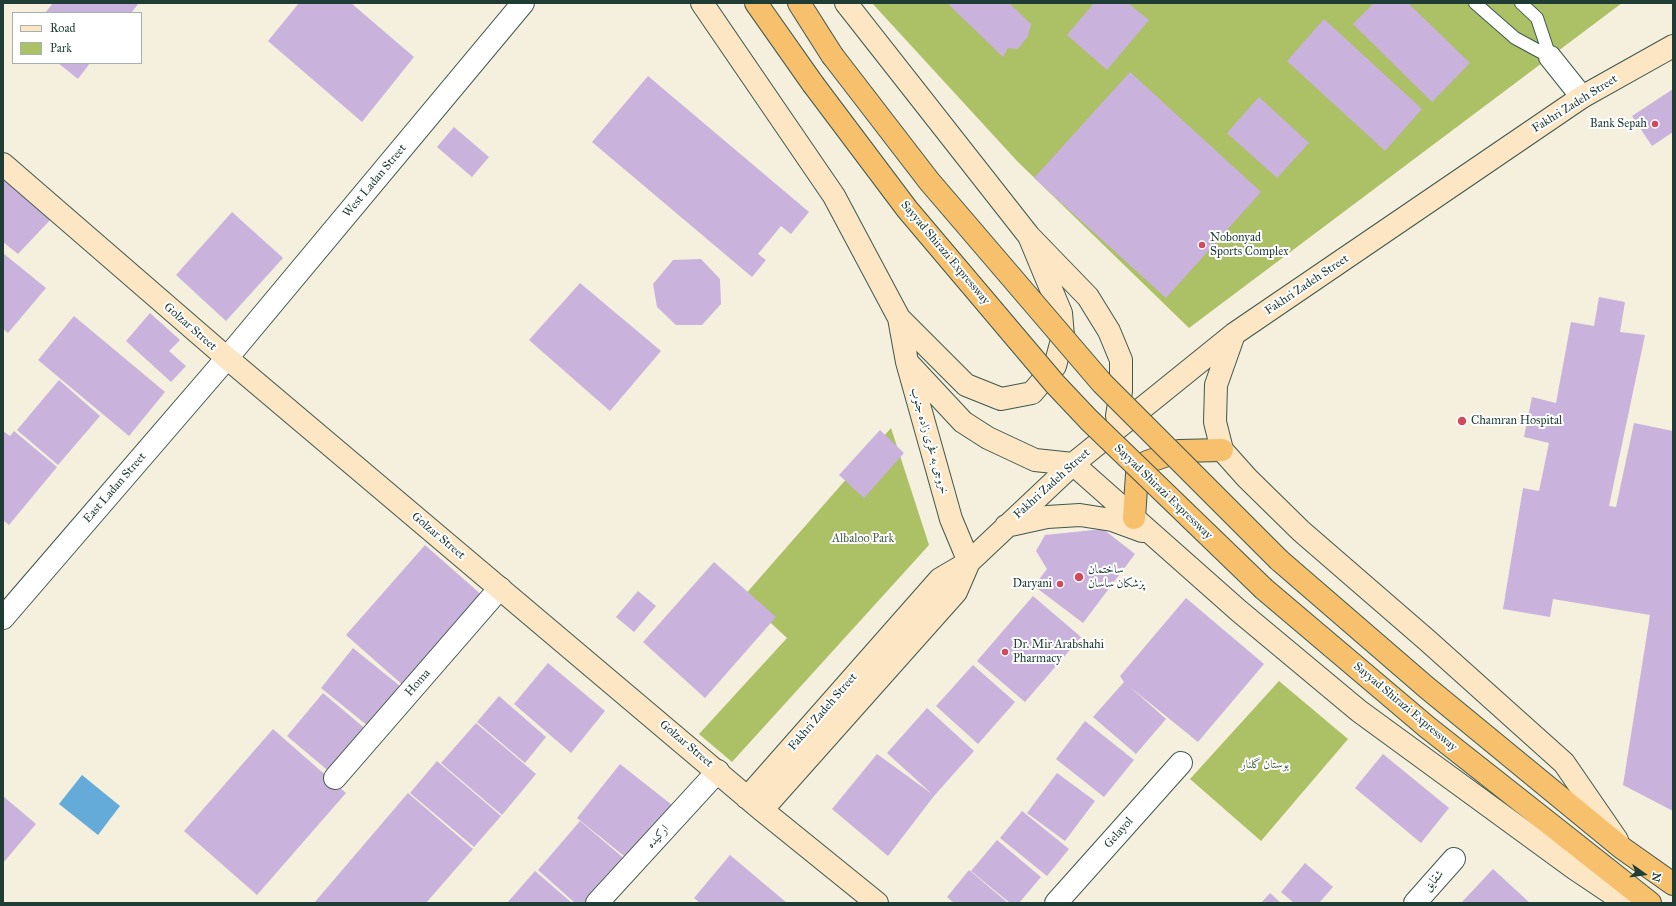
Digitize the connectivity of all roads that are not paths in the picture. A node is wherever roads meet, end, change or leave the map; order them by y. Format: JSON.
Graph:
{"nodes":[{"id":1,"x":523,"y":3,"type":"edge"},
{"id":2,"x":702,"y":3,"type":"edge"},
{"id":3,"x":756,"y":3,"type":"edge"},
{"id":4,"x":799,"y":3,"type":"edge"},
{"id":5,"x":846,"y":3,"type":"edge"},
{"id":6,"x":1475,"y":3,"type":"edge"},
{"id":7,"x":1521,"y":3,"type":"edge"},
{"id":8,"x":1673,"y":46,"type":"edge"},
{"id":9,"x":1550,"y":57,"type":"junction"},
{"id":10,"x":1582,"y":98,"type":"junction"},
{"id":11,"x":3,"y":164,"type":"edge"},
{"id":12,"x":1029,"y":236,"type":"junction"},
{"id":13,"x":899,"y":318,"type":"junction"},
{"id":14,"x":1234,"y":334,"type":"junction"},
{"id":15,"x":227,"y":358,"type":"junction"},
{"id":16,"x":907,"y":362,"type":"junction"},
{"id":17,"x":1114,"y":430,"type":"junction"},
{"id":18,"x":1222,"y":450,"type":"junction"},
{"id":19,"x":1073,"y":464,"type":"junction"},
{"id":20,"x":1134,"y":518,"type":"junction"},
{"id":21,"x":1005,"y":527,"type":"junction"},
{"id":22,"x":1153,"y":535,"type":"junction"},
{"id":23,"x":969,"y":562,"type":"junction"},
{"id":24,"x":500,"y":588,"type":"junction"},
{"id":25,"x":3,"y":618,"type":"edge"},
{"id":26,"x":1181,"y":763,"type":"dead end"},
{"id":27,"x":718,"y":771,"type":"junction"},
{"id":28,"x":336,"y":778,"type":"dead end"},
{"id":29,"x":754,"y":804,"type":"junction"},
{"id":30,"x":1622,"y":848,"type":"junction"},
{"id":31,"x":1454,"y":858,"type":"dead end"},
{"id":32,"x":1673,"y":884,"type":"edge"},
{"id":33,"x":597,"y":903,"type":"edge"},
{"id":34,"x":877,"y":903,"type":"edge"},
{"id":35,"x":1056,"y":903,"type":"edge"},
{"id":36,"x":1415,"y":903,"type":"edge"},
{"id":37,"x":1626,"y":903,"type":"edge"},
{"id":38,"x":1650,"y":903,"type":"edge"}],
"edges":[{"from":1,"to":15,"type":"street","name":"West Ladan Street"},
{"from":2,"to":13,"type":"main road"},
{"from":3,"to":38,"type":"highway","name":"Sayyad Shirazi Expressway","bridge":true},
{"from":4,"to":30,"type":"highway","bridge":true},
{"from":5,"to":12,"type":"main road"},
{"from":6,"to":9,"type":"lane"},
{"from":7,"to":9,"type":"lane"},
{"from":8,"to":10,"type":"main road","name":"Fakhri Zadeh Street"},
{"from":9,"to":10,"type":"street"},
{"from":10,"to":14,"type":"main road","name":"Fakhri Zadeh Street"},
{"from":11,"to":15,"type":"main road","name":"Golzar Street"},
{"from":12,"to":13,"type":"main road"},
{"from":12,"to":17,"type":"main road"},
{"from":13,"to":16,"type":"main road","name":"خروجی به فخری زاده جنوب"},
{"from":14,"to":17,"type":"main road","name":"Fakhri Zadeh Street"},
{"from":14,"to":18,"type":"main road"},
{"from":15,"to":24,"type":"main road","name":"Golzar Street"},
{"from":15,"to":25,"type":"street","name":"East Ladan Street"},
{"from":16,"to":19,"type":"main road"},
{"from":16,"to":23,"type":"main road","name":"خروجی به فخری زاده جنوب"},
{"from":17,"to":19,"type":"main road","name":"Fakhri Zadeh Street"},
{"from":18,"to":20,"type":"highway"},
{"from":18,"to":30,"type":"main road"},
{"from":19,"to":20,"type":"main road"},
{"from":19,"to":21,"type":"main road","name":"Fakhri Zadeh Street"},
{"from":20,"to":22,"type":"main road"},
{"from":21,"to":22,"type":"main road"},
{"from":21,"to":23,"type":"main road","name":"Fakhri Zadeh Street"},
{"from":22,"to":37,"type":"main road"},
{"from":23,"to":29,"type":"main road","name":"Fakhri Zadeh Street"},
{"from":24,"to":27,"type":"main road","name":"Golzar Street"},
{"from":24,"to":28,"type":"street","name":"Homa"},
{"from":26,"to":35,"type":"street","name":"Gelayol"},
{"from":27,"to":29,"type":"main road","name":"Golzar Street"},
{"from":27,"to":33,"type":"street","name":"ارکیده"},
{"from":29,"to":34,"type":"main road","name":"Golzar Street"},
{"from":30,"to":32,"type":"highway"},
{"from":31,"to":36,"type":"street","name":"شقایق"}]}
